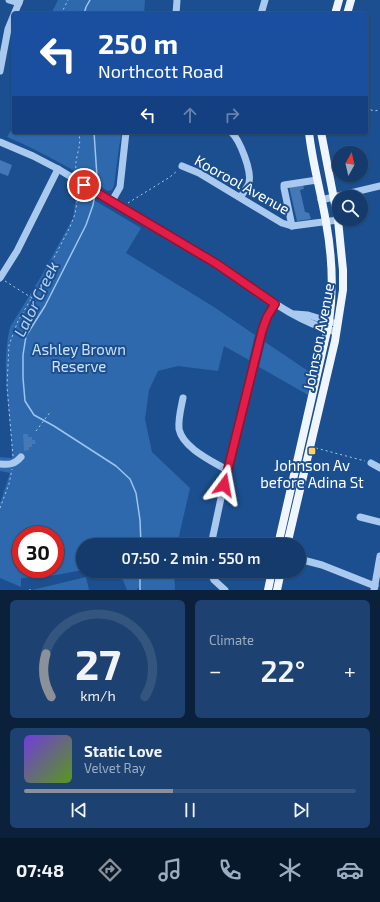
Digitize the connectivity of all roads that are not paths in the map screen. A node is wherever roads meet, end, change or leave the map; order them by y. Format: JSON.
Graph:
{"nodes":[{"id":1,"x":9,"y":0,"type":"edge"},
{"id":2,"x":177,"y":0,"type":"edge"},
{"id":3,"x":265,"y":0,"type":"edge"},
{"id":4,"x":339,"y":0,"type":"edge"},
{"id":5,"x":351,"y":0,"type":"edge"},
{"id":6,"x":19,"y":1,"type":"edge"},
{"id":7,"x":15,"y":12,"type":"edge"},
{"id":8,"x":176,"y":12,"type":"edge"},
{"id":9,"x":262,"y":12,"type":"edge"},
{"id":10,"x":336,"y":12,"type":"edge"},
{"id":11,"x":348,"y":12,"type":"edge"},
{"id":12,"x":12,"y":19,"type":"edge"},
{"id":13,"x":0,"y":69,"type":"edge"},
{"id":14,"x":126,"y":134,"type":"edge"},
{"id":15,"x":233,"y":134,"type":"edge"},
{"id":16,"x":309,"y":134,"type":"edge"},
{"id":17,"x":321,"y":134,"type":"edge"},
{"id":18,"x":0,"y":142,"type":"edge"},
{"id":19,"x":182,"y":166,"type":"road end"},
{"id":20,"x":58,"y":169,"type":"junction"},
{"id":21,"x":317,"y":180,"type":"junction"},
{"id":22,"x":380,"y":186,"type":"edge"},
{"id":23,"x":364,"y":190,"type":"edge"},
{"id":24,"x":332,"y":192,"type":"edge"},
{"id":25,"x":240,"y":197,"type":"junction"},
{"id":26,"x":332,"y":198,"type":"edge"},
{"id":27,"x":321,"y":200,"type":"junction"},
{"id":28,"x":112,"y":201,"type":"junction"},
{"id":29,"x":332,"y":221,"type":"edge"},
{"id":30,"x":326,"y":222,"type":"junction"},
{"id":31,"x":292,"y":226,"type":"junction"},
{"id":32,"x":339,"y":226,"type":"edge"},
{"id":33,"x":0,"y":278,"type":"edge"},
{"id":34,"x":275,"y":304,"type":"junction"},
{"id":35,"x":328,"y":326,"type":"junction"},
{"id":36,"x":337,"y":328,"type":"junction"},
{"id":37,"x":183,"y":398,"type":"dead end"},
{"id":38,"x":21,"y":457,"type":"dead end"},
{"id":39,"x":371,"y":463,"type":"road end"},
{"id":40,"x":0,"y":464,"type":"edge"},
{"id":41,"x":380,"y":468,"type":"edge"},
{"id":42,"x":227,"y":470,"type":"junction"},
{"id":43,"x":360,"y":517,"type":"dead end"},
{"id":44,"x":380,"y":522,"type":"edge"},
{"id":45,"x":212,"y":538,"type":"edge"},
{"id":46,"x":280,"y":538,"type":"edge"},
{"id":47,"x":289,"y":538,"type":"edge"},
{"id":48,"x":380,"y":556,"type":"edge"},
{"id":49,"x":306,"y":561,"type":"edge"},
{"id":50,"x":213,"y":578,"type":"edge"},
{"id":51,"x":271,"y":578,"type":"edge"},
{"id":52,"x":280,"y":578,"type":"edge"},
{"id":53,"x":375,"y":588,"type":"edge"},
{"id":54,"x":225,"y":590,"type":"edge"},
{"id":55,"x":268,"y":590,"type":"edge"},
{"id":56,"x":277,"y":590,"type":"edge"}],
"edges":[{"from":1,"to":6,"type":"street"},
{"from":2,"to":8,"type":"street"},
{"from":3,"to":9,"type":"street"},
{"from":4,"to":10,"type":"main road"},
{"from":5,"to":11,"type":"main road"},
{"from":6,"to":7,"type":"street"},
{"from":12,"to":13,"type":"street"},
{"from":14,"to":28,"type":"street"},
{"from":15,"to":25,"type":"street"},
{"from":16,"to":21,"type":"main road","name":"Johnson Avenue"},
{"from":17,"to":24,"type":"main road","name":"Johnson Avenue"},
{"from":18,"to":20,"type":"street"},
{"from":19,"to":25,"type":"street","name":"Koorool Avenue"},
{"from":20,"to":28,"type":"street"},
{"from":20,"to":33,"type":"street"},
{"from":21,"to":27,"type":"main road","name":"Johnson Avenue"},
{"from":21,"to":31,"type":"street"},
{"from":22,"to":23,"type":"street"},
{"from":25,"to":31,"type":"street","name":"Koorool Avenue"},
{"from":26,"to":27,"type":"street"},
{"from":27,"to":30,"type":"main road","name":"Johnson Avenue"},
{"from":28,"to":34,"type":"street"},
{"from":29,"to":30,"type":"street","name":"Koorool Avenue"},
{"from":30,"to":31,"type":"street","name":"Koorool Avenue"},
{"from":30,"to":35,"type":"main road","name":"Johnson Avenue"},
{"from":32,"to":36,"type":"main road","name":"Johnson Avenue"},
{"from":34,"to":35,"type":"street"},
{"from":34,"to":42,"type":"street"},
{"from":35,"to":36,"type":"street"},
{"from":35,"to":46,"type":"main road","name":"Johnson Avenue"},
{"from":36,"to":47,"type":"main road","name":"Johnson Avenue"},
{"from":37,"to":42,"type":"street"},
{"from":38,"to":40,"type":"street"},
{"from":39,"to":41,"type":"street"},
{"from":42,"to":45,"type":"street"},
{"from":43,"to":44,"type":"street"},
{"from":48,"to":53,"type":"street"},
{"from":49,"to":53,"type":"street"},
{"from":50,"to":54,"type":"street"},
{"from":51,"to":55,"type":"main road"},
{"from":52,"to":56,"type":"main road"}]}
